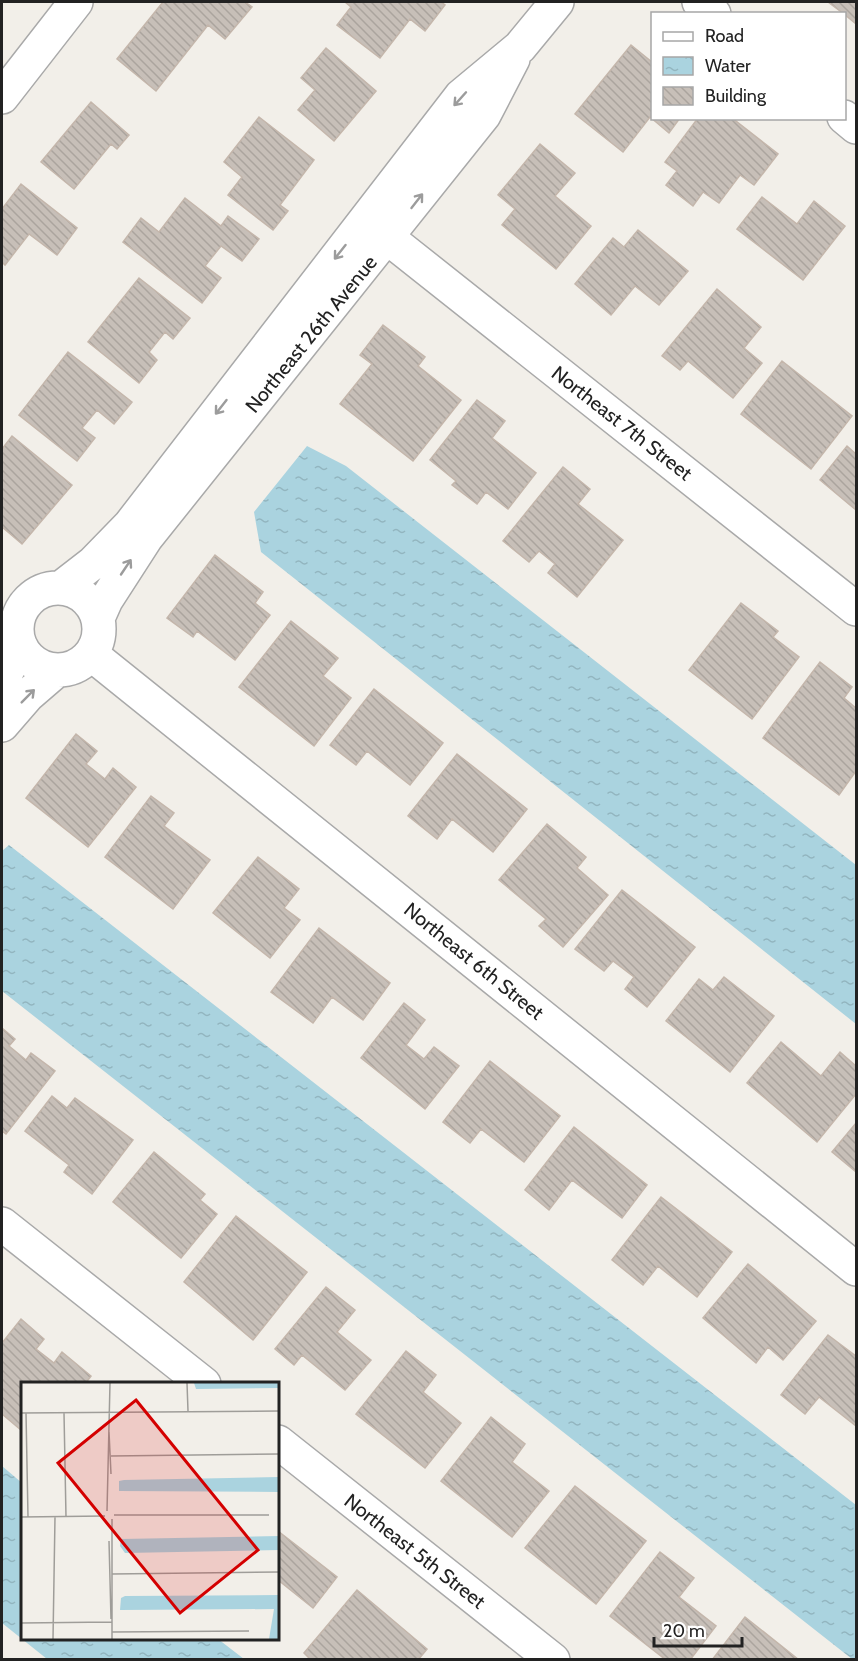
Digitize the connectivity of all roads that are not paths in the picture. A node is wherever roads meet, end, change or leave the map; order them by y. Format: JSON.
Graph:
{"nodes":[{"id":1,"x":76,"y":2,"type":"edge"},
{"id":2,"x":557,"y":2,"type":"edge"},
{"id":3,"x":699,"y":2,"type":"edge"},
{"id":4,"x":712,"y":12,"type":"edge"},
{"id":5,"x":520,"y":46,"type":"junction"},
{"id":6,"x":2,"y":97,"type":"edge"},
{"id":7,"x":388,"y":238,"type":"junction"},
{"id":8,"x":62,"y":587,"type":"junction"},
{"id":9,"x":856,"y":609,"type":"edge"},
{"id":10,"x":14,"y":613,"type":"edge"},
{"id":11,"x":98,"y":618,"type":"junction"},
{"id":12,"x":91,"y":654,"type":"junction"},
{"id":13,"x":57,"y":670,"type":"junction"},
{"id":14,"x":2,"y":682,"type":"edge"},
{"id":15,"x":2,"y":725,"type":"edge"},
{"id":16,"x":2,"y":1224,"type":"edge"},
{"id":17,"x":856,"y":1269,"type":"edge"},
{"id":18,"x":203,"y":1382,"type":"edge"},
{"id":19,"x":279,"y":1443,"type":"edge"},
{"id":20,"x":553,"y":1659,"type":"edge"}],
"edges":[{"from":1,"to":6,"type":"street"},
{"from":2,"to":5,"type":"street","name":"Northeast 26th Avenue"},
{"from":3,"to":4,"type":"street"},
{"from":7,"to":5,"type":"street","name":"Northeast 26th Avenue","one_way":true},
{"from":5,"to":8,"type":"street","name":"Northeast 26th Avenue","one_way":true},
{"from":7,"to":9,"type":"street","name":"Northeast 7th Street"},
{"from":11,"to":7,"type":"street","name":"Northeast 26th Avenue","one_way":true},
{"from":8,"to":10,"type":"street"},
{"from":8,"to":11,"type":"street"},
{"from":10,"to":13,"type":"street"},
{"from":10,"to":14,"type":"street"},
{"from":11,"to":12,"type":"street"},
{"from":12,"to":13,"type":"street"},
{"from":12,"to":17,"type":"street","name":"Northeast 6th Street"},
{"from":15,"to":13,"type":"street","one_way":true},
{"from":16,"to":18,"type":"street"},
{"from":19,"to":20,"type":"street","name":"Northeast 5th Street"}]}
